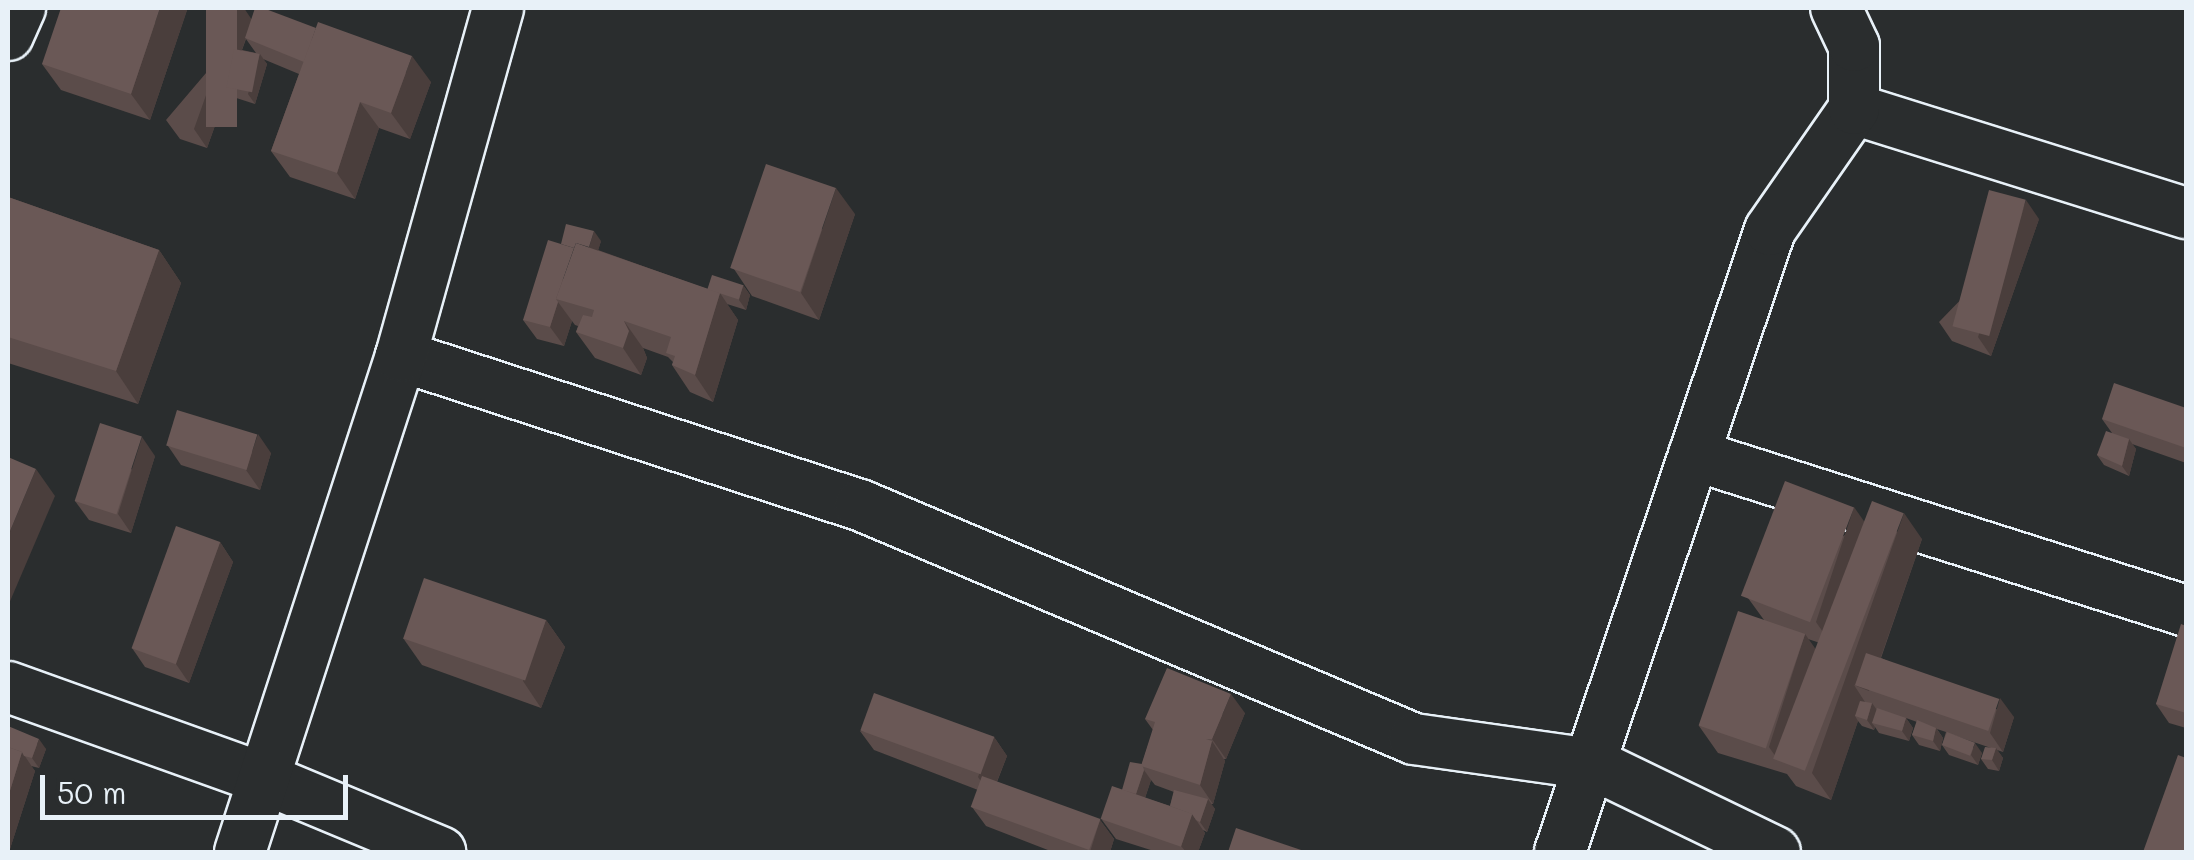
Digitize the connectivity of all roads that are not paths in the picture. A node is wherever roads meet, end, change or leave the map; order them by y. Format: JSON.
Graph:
{"nodes":[{"id":1,"x":20,"y":8,"type":"edge"},
{"id":2,"x":498,"y":8,"type":"edge"},
{"id":3,"x":1836,"y":8,"type":"edge"},
{"id":4,"x":8,"y":35,"type":"edge"},
{"id":5,"x":1854,"y":109,"type":"junction"},
{"id":6,"x":2186,"y":213,"type":"edge"},
{"id":7,"x":401,"y":356,"type":"junction"},
{"id":8,"x":1694,"y":456,"type":"junction"},
{"id":9,"x":2186,"y":611,"type":"edge"},
{"id":10,"x":8,"y":688,"type":"edge"},
{"id":11,"x":1593,"y":764,"type":"junction"},
{"id":12,"x":265,"y":779,"type":"junction"},
{"id":13,"x":240,"y":852,"type":"edge"},
{"id":14,"x":440,"y":852,"type":"edge"},
{"id":15,"x":1560,"y":852,"type":"edge"},
{"id":16,"x":1775,"y":852,"type":"edge"}],
"edges":[{"from":1,"to":4,"type":"street"},
{"from":2,"to":7,"type":"street"},
{"from":3,"to":5,"type":"street"},
{"from":5,"to":6,"type":"street"},
{"from":5,"to":8,"type":"street"},
{"from":7,"to":11,"type":"street"},
{"from":7,"to":12,"type":"street"},
{"from":8,"to":9,"type":"street"},
{"from":8,"to":11,"type":"street"},
{"from":10,"to":12,"type":"street"},
{"from":11,"to":15,"type":"street"},
{"from":11,"to":16,"type":"street"},
{"from":12,"to":13,"type":"street"},
{"from":12,"to":14,"type":"street"}]}
